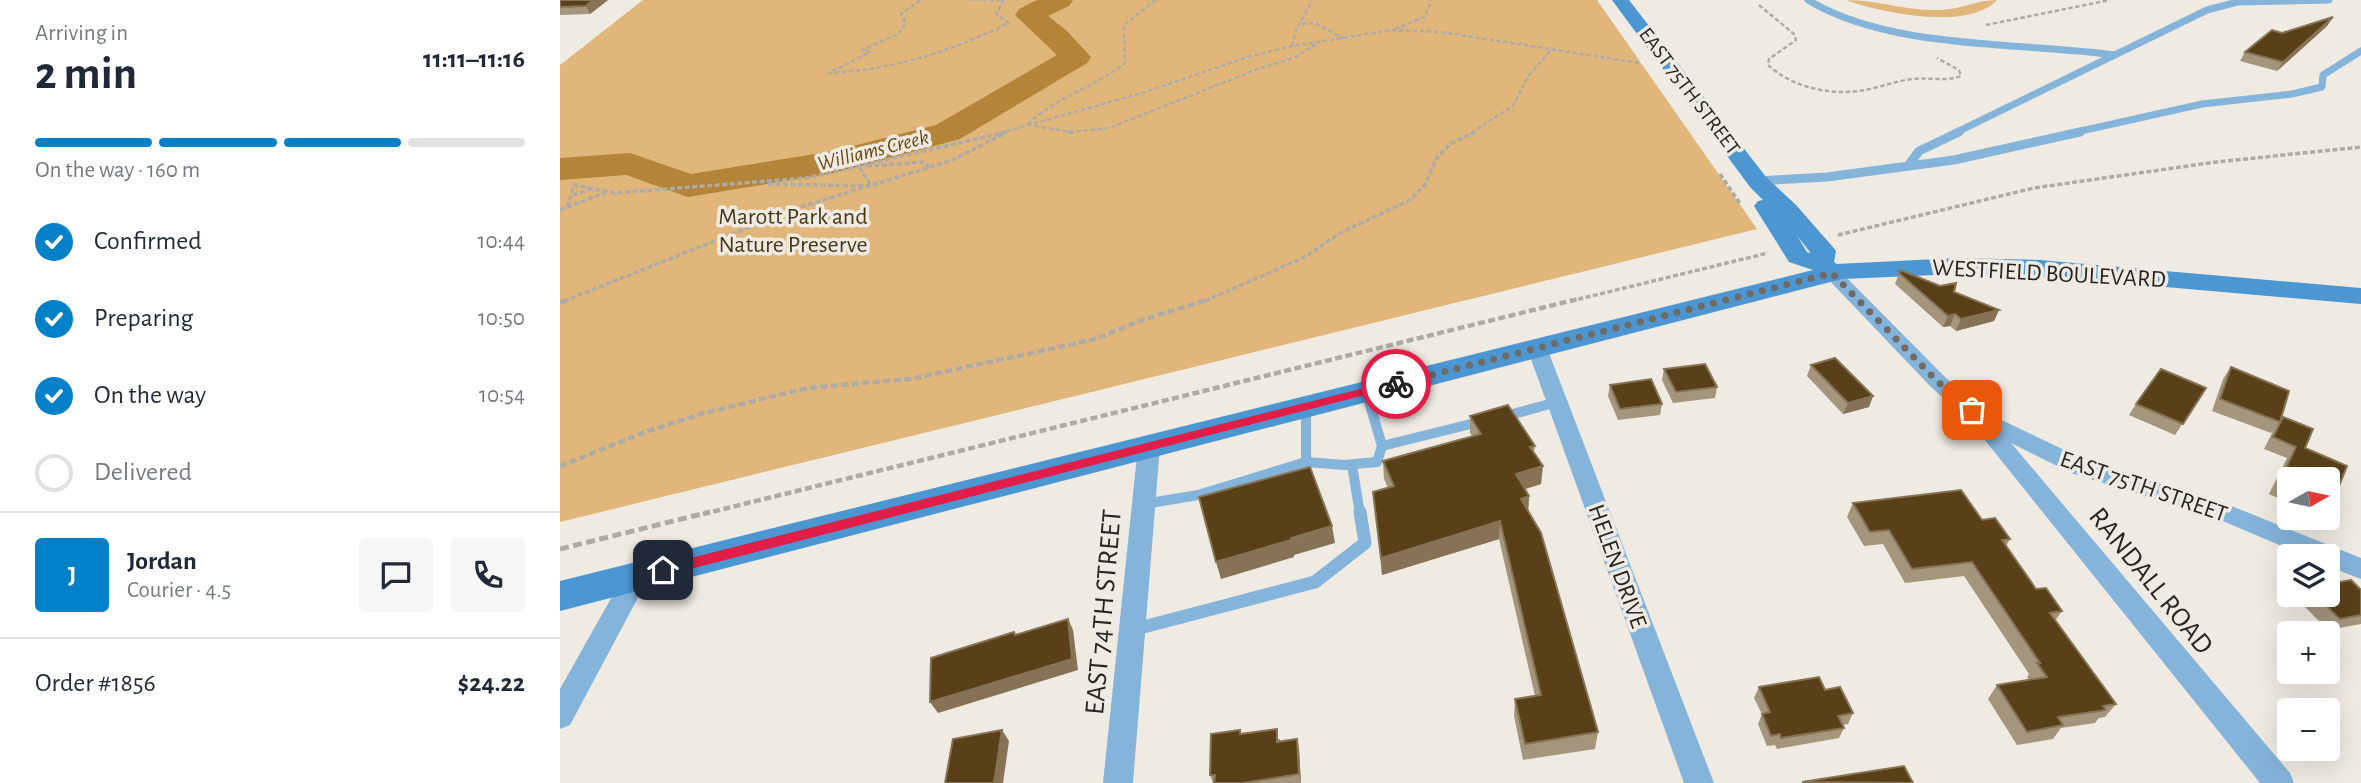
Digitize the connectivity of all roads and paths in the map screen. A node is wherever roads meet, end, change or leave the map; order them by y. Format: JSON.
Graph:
{"nodes":[{"id":1,"x":920,"y":0,"type":"edge"},
{"id":2,"x":968,"y":0,"type":"edge"},
{"id":3,"x":1156,"y":0,"type":"edge"},
{"id":4,"x":1432,"y":0,"type":"edge"},
{"id":5,"x":1620,"y":0,"type":"edge"},
{"id":6,"x":1808,"y":0,"type":"edge"},
{"id":7,"x":2329,"y":0,"type":"edge"},
{"id":8,"x":1312,"y":1,"type":"edge"},
{"id":9,"x":2235,"y":1,"type":"edge"},
{"id":10,"x":1302,"y":24,"type":"junction"},
{"id":11,"x":1391,"y":30,"type":"junction"},
{"id":12,"x":1344,"y":38,"type":"junction"},
{"id":13,"x":1320,"y":42,"type":"junction"},
{"id":14,"x":1292,"y":46,"type":"junction"},
{"id":15,"x":1550,"y":51,"type":"junction"},
{"id":16,"x":2361,"y":51,"type":"edge"},
{"id":17,"x":2115,"y":55,"type":"junction"},
{"id":18,"x":1640,"y":63,"type":"dead end"},
{"id":19,"x":1027,"y":126,"type":"junction"},
{"id":20,"x":1009,"y":131,"type":"junction"},
{"id":21,"x":2361,"y":147,"type":"edge"},
{"id":22,"x":858,"y":166,"type":"junction"},
{"id":23,"x":1908,"y":166,"type":"junction"},
{"id":24,"x":1716,"y":168,"type":"dead end"},
{"id":25,"x":930,"y":169,"type":"junction"},
{"id":26,"x":1758,"y":181,"type":"junction"},
{"id":27,"x":751,"y":184,"type":"junction"},
{"id":28,"x":871,"y":186,"type":"junction"},
{"id":29,"x":595,"y":188,"type":"junction"},
{"id":30,"x":606,"y":192,"type":"junction"},
{"id":31,"x":573,"y":195,"type":"junction"},
{"id":32,"x":567,"y":207,"type":"junction"},
{"id":33,"x":1743,"y":209,"type":"dead end"},
{"id":34,"x":560,"y":211,"type":"edge"},
{"id":35,"x":1832,"y":236,"type":"dead end"},
{"id":36,"x":1773,"y":251,"type":"dead end"},
{"id":37,"x":1827,"y":268,"type":"junction"},
{"id":38,"x":2361,"y":296,"type":"edge"},
{"id":39,"x":560,"y":303,"type":"edge"},
{"id":40,"x":1536,"y":348,"type":"junction"},
{"id":41,"x":1366,"y":391,"type":"junction"},
{"id":42,"x":1557,"y":402,"type":"junction"},
{"id":43,"x":1306,"y":407,"type":"junction"},
{"id":44,"x":1977,"y":416,"type":"junction"},
{"id":45,"x":1149,"y":446,"type":"junction"},
{"id":46,"x":1382,"y":446,"type":"junction"},
{"id":47,"x":1306,"y":462,"type":"junction"},
{"id":48,"x":1352,"y":464,"type":"junction"},
{"id":49,"x":560,"y":466,"type":"edge"},
{"id":50,"x":1144,"y":504,"type":"junction"},
{"id":51,"x":560,"y":549,"type":"edge"},
{"id":52,"x":2361,"y":569,"type":"edge"},
{"id":53,"x":636,"y":577,"type":"junction"},
{"id":54,"x":560,"y":596,"type":"edge"},
{"id":55,"x":1132,"y":630,"type":"junction"},
{"id":56,"x":560,"y":716,"type":"edge"},
{"id":57,"x":1118,"y":783,"type":"edge"},
{"id":58,"x":1699,"y":783,"type":"edge"},
{"id":59,"x":2279,"y":783,"type":"edge"}],
"edges":[{"from":1,"to":2,"type":"path"},
{"from":3,"to":19,"type":"path"},
{"from":4,"to":11,"type":"path"},
{"from":5,"to":26,"type":"street","name":"EAST 75TH STREET"},
{"from":6,"to":17,"type":"lane"},
{"from":7,"to":9,"type":"lane"},
{"from":8,"to":10,"type":"path"},
{"from":9,"to":17,"type":"lane"},
{"from":10,"to":12,"type":"path"},
{"from":10,"to":14,"type":"path"},
{"from":11,"to":12,"type":"path"},
{"from":11,"to":15,"type":"path"},
{"from":12,"to":13,"type":"path"},
{"from":13,"to":14,"type":"path"},
{"from":13,"to":19,"type":"path"},
{"from":14,"to":19,"type":"path"},
{"from":15,"to":18,"type":"path"},
{"from":15,"to":49,"type":"path"},
{"from":16,"to":23,"type":"lane"},
{"from":17,"to":23,"type":"lane"},
{"from":19,"to":20,"type":"path"},
{"from":20,"to":22,"type":"path"},
{"from":20,"to":25,"type":"path"},
{"from":21,"to":35,"type":"path"},
{"from":22,"to":25,"type":"path"},
{"from":22,"to":27,"type":"path"},
{"from":22,"to":28,"type":"path"},
{"from":23,"to":26,"type":"lane"},
{"from":24,"to":33,"type":"path"},
{"from":25,"to":28,"type":"path"},
{"from":26,"to":37,"type":"street","name":"EAST 75TH STREET"},
{"from":27,"to":28,"type":"path"},
{"from":27,"to":30,"type":"path"},
{"from":28,"to":39,"type":"path"},
{"from":29,"to":30,"type":"path"},
{"from":29,"to":31,"type":"path"},
{"from":29,"to":31,"type":"path"},
{"from":30,"to":32,"type":"path"},
{"from":31,"to":32,"type":"path"},
{"from":32,"to":34,"type":"path"},
{"from":36,"to":51,"type":"path"},
{"from":37,"to":38,"type":"street","name":"WESTFIELD BOULEVARD"},
{"from":37,"to":40,"type":"street","name":"WESTFIELD BOULEVARD"},
{"from":37,"to":44,"type":"street","name":"EAST 75TH STREET"},
{"from":40,"to":41,"type":"street","name":"WESTFIELD BOULEVARD"},
{"from":40,"to":42,"type":"street","name":"HELEN DRIVE"},
{"from":41,"to":43,"type":"street","name":"WESTFIELD BOULEVARD"},
{"from":41,"to":46,"type":"lane"},
{"from":42,"to":46,"type":"lane"},
{"from":42,"to":58,"type":"street","name":"HELEN DRIVE"},
{"from":43,"to":45,"type":"street","name":"WESTFIELD BOULEVARD"},
{"from":43,"to":47,"type":"lane"},
{"from":44,"to":52,"type":"street","name":"EAST 75TH STREET"},
{"from":44,"to":59,"type":"street","name":"RANDALL ROAD"},
{"from":45,"to":50,"type":"street","name":"EAST 74TH STREET"},
{"from":45,"to":53,"type":"street","name":"WESTFIELD BOULEVARD"},
{"from":46,"to":48,"type":"lane"},
{"from":47,"to":48,"type":"lane"},
{"from":47,"to":50,"type":"lane"},
{"from":48,"to":55,"type":"lane"},
{"from":50,"to":55,"type":"street","name":"EAST 74TH STREET"},
{"from":53,"to":54,"type":"street","name":"WESTFIELD BOULEVARD"},
{"from":53,"to":56,"type":"street"},
{"from":55,"to":57,"type":"street","name":"EAST 74TH STREET"}]}
